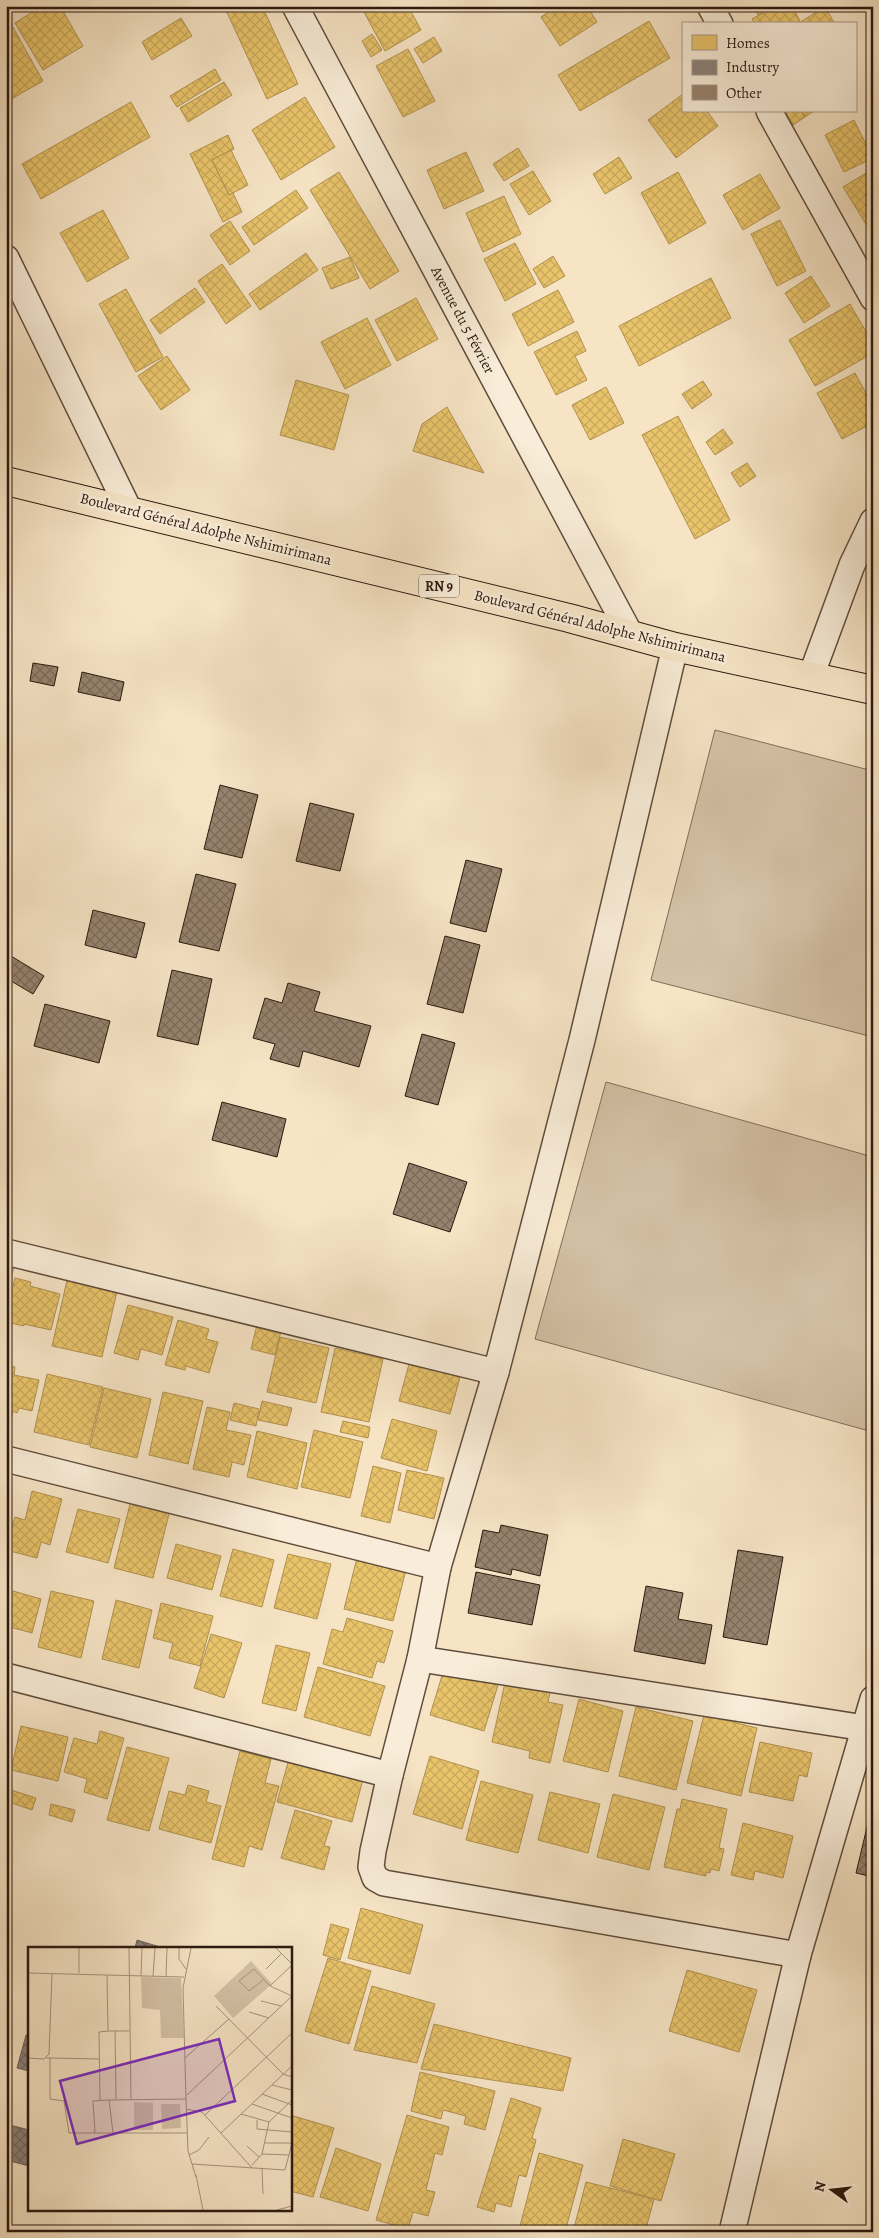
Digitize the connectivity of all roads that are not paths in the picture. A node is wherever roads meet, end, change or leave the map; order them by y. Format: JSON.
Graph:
{"nodes":[{"id":1,"x":295,"y":6,"type":"edge"},
{"id":2,"x":710,"y":6,"type":"edge"},
{"id":3,"x":719,"y":22,"type":"edge"},
{"id":4,"x":770,"y":112,"type":"edge"},
{"id":5,"x":6,"y":258,"type":"edge"},
{"id":6,"x":873,"y":298,"type":"edge"},
{"id":7,"x":6,"y":481,"type":"edge"},
{"id":8,"x":128,"y":510,"type":"junction"},
{"id":9,"x":873,"y":521,"type":"edge"},
{"id":10,"x":630,"y":634,"type":"junction"},
{"id":11,"x":675,"y":647,"type":"junction"},
{"id":12,"x":811,"y":676,"type":"junction"},
{"id":13,"x":873,"y":690,"type":"edge"},
{"id":14,"x":6,"y":1252,"type":"edge"},
{"id":15,"x":496,"y":1372,"type":"junction"},
{"id":16,"x":6,"y":1459,"type":"edge"},
{"id":17,"x":438,"y":1567,"type":"junction"},
{"id":18,"x":420,"y":1659,"type":"junction"},
{"id":19,"x":6,"y":1676,"type":"edge"},
{"id":20,"x":873,"y":1699,"type":"edge"},
{"id":21,"x":865,"y":1728,"type":"junction"},
{"id":22,"x":390,"y":1775,"type":"junction"},
{"id":23,"x":798,"y":1955,"type":"junction"},
{"id":24,"x":732,"y":2232,"type":"edge"}],
"edges":[{"from":1,"to":10,"type":"street","name":"Avenue du 5 Février"},
{"from":2,"to":3,"type":"street"},
{"from":4,"to":6,"type":"street"},
{"from":5,"to":8,"type":"street"},
{"from":7,"to":8,"type":"main road","name":"Boulevard Général Adolphe Nshimirimana","number":"RN 9"},
{"from":8,"to":10,"type":"main road","name":"Boulevard Général Adolphe Nshimirimana","number":"RN 9"},
{"from":9,"to":12,"type":"street"},
{"from":10,"to":11,"type":"main road","name":"Boulevard Général Adolphe Nshimirimana","number":"RN 9"},
{"from":11,"to":12,"type":"main road","name":"Boulevard Général Adolphe Nshimirimana","number":"RN 9"},
{"from":11,"to":15,"type":"street"},
{"from":12,"to":13,"type":"main road","name":"Boulevard Général Adolphe Nshimirimana","number":"RN 9"},
{"from":14,"to":15,"type":"street"},
{"from":15,"to":17,"type":"street"},
{"from":16,"to":17,"type":"street"},
{"from":17,"to":18,"type":"street"},
{"from":18,"to":21,"type":"street"},
{"from":18,"to":22,"type":"street"},
{"from":19,"to":22,"type":"street"},
{"from":20,"to":21,"type":"street"},
{"from":21,"to":23,"type":"street"},
{"from":22,"to":23,"type":"street"},
{"from":23,"to":24,"type":"street"}]}
